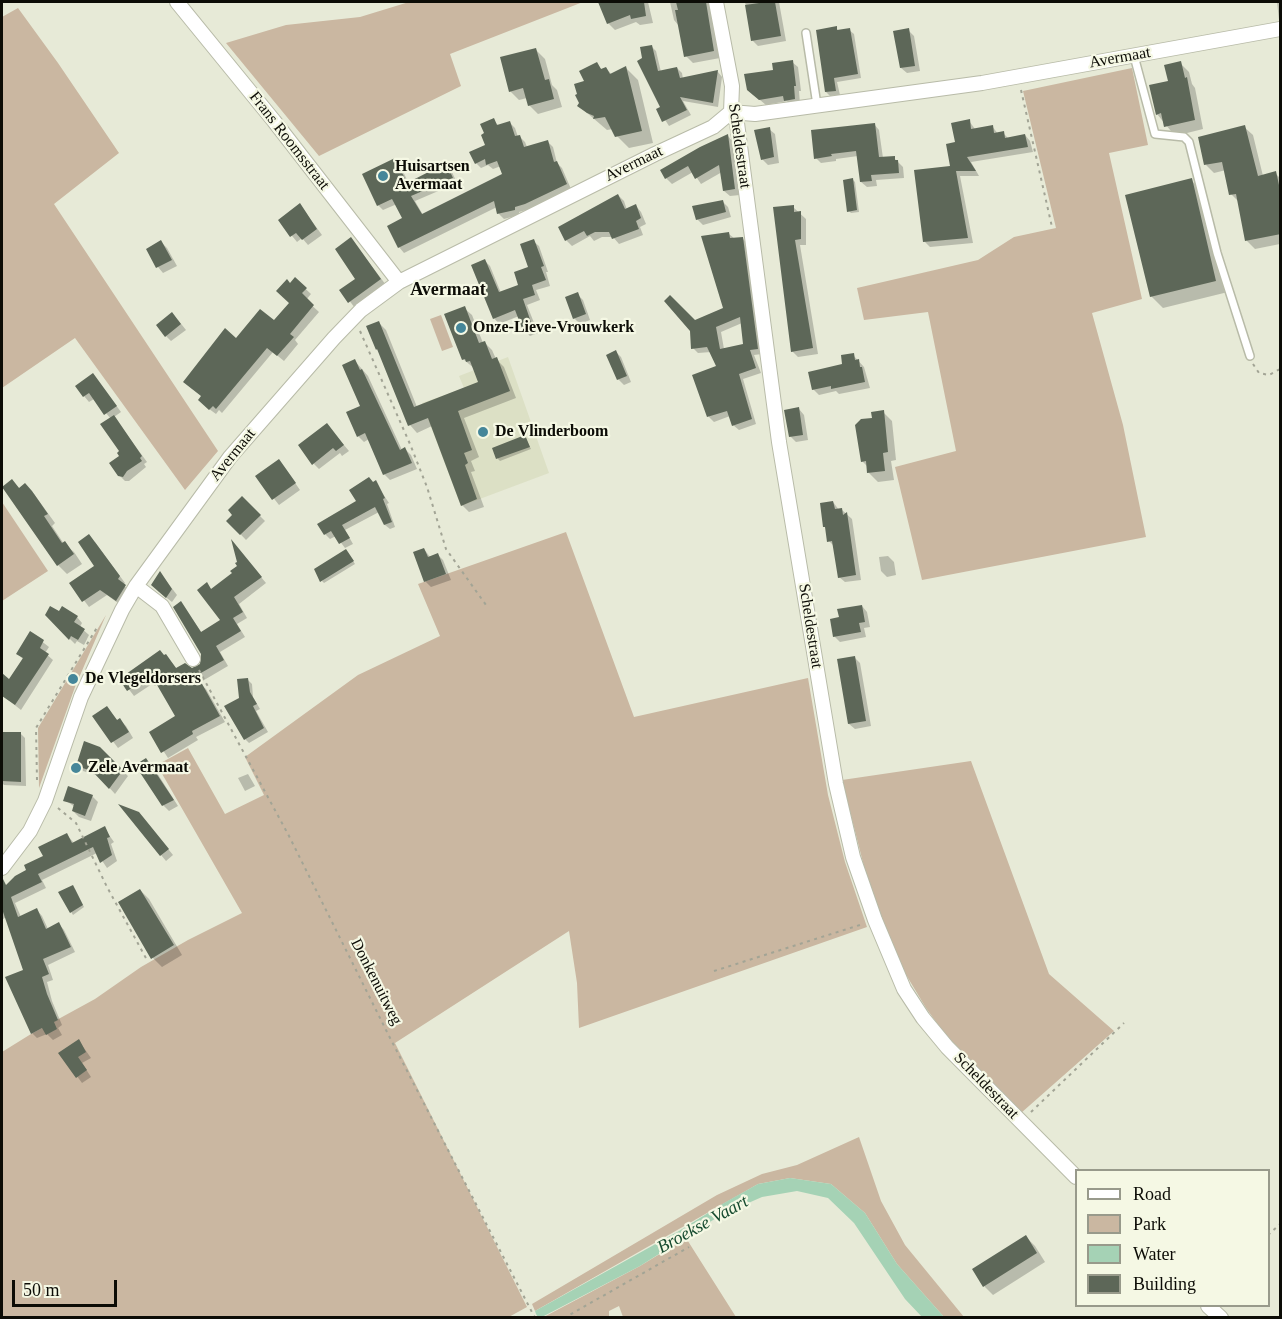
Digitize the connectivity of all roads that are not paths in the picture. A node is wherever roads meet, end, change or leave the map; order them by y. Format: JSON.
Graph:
{"nodes":[{"id":1,"x":177,"y":2,"type":"edge"},
{"id":2,"x":716,"y":2,"type":"edge"},
{"id":3,"x":1281,"y":29,"type":"edge"},
{"id":4,"x":806,"y":33,"type":"dead end"},
{"id":5,"x":1134,"y":56,"type":"junction"},
{"id":6,"x":817,"y":105,"type":"junction"},
{"id":7,"x":731,"y":112,"type":"junction"},
{"id":8,"x":399,"y":282,"type":"junction"},
{"id":9,"x":1250,"y":356,"type":"road end"},
{"id":10,"x":136,"y":586,"type":"junction"},
{"id":11,"x":193,"y":659,"type":"road end"},
{"id":12,"x":2,"y":868,"type":"edge"},
{"id":13,"x":1075,"y":1175,"type":"edge"}],
"edges":[{"from":1,"to":8,"type":"street","name":"Frans Roomsstraat"},
{"from":2,"to":7,"type":"street","name":"Scheldestraat"},
{"from":3,"to":5,"type":"street","name":"Avermaat"},
{"from":4,"to":6,"type":"lane"},
{"from":5,"to":6,"type":"street","name":"Avermaat"},
{"from":5,"to":9,"type":"lane"},
{"from":6,"to":7,"type":"street","name":"Avermaat"},
{"from":7,"to":8,"type":"street","name":"Avermaat"},
{"from":7,"to":13,"type":"street","name":"Scheldestraat"},
{"from":8,"to":10,"type":"street","name":"Avermaat"},
{"from":10,"to":11,"type":"street"},
{"from":10,"to":12,"type":"street","name":"Avermaat"}]}
